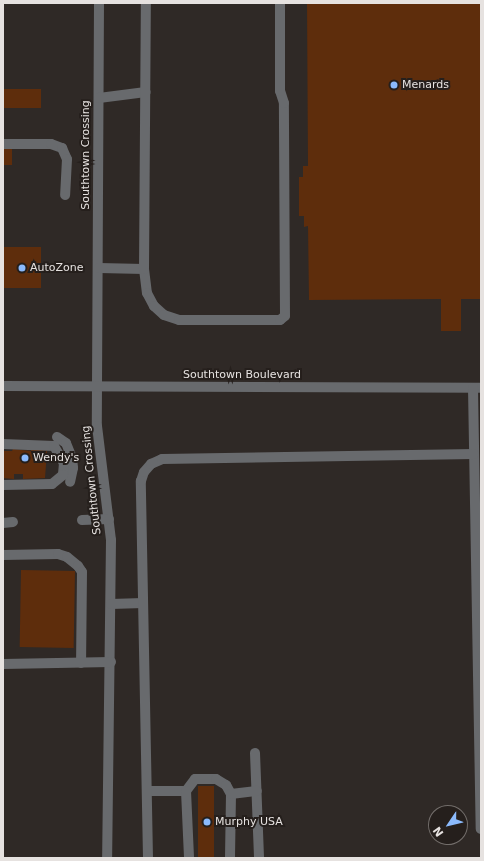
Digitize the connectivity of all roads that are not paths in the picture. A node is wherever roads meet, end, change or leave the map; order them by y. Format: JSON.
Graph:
{"nodes":[{"id":1,"x":99,"y":3,"type":"edge"},
{"id":2,"x":146,"y":3,"type":"edge"},
{"id":3,"x":280,"y":3,"type":"edge"},
{"id":4,"x":146,"y":92,"type":"junction"},
{"id":5,"x":99,"y":98,"type":"junction"},
{"id":6,"x":3,"y":144,"type":"edge"},
{"id":7,"x":65,"y":195,"type":"dead end"},
{"id":8,"x":98,"y":268,"type":"junction"},
{"id":9,"x":144,"y":269,"type":"junction"},
{"id":10,"x":3,"y":386,"type":"edge"},
{"id":11,"x":98,"y":386,"type":"junction"},
{"id":12,"x":477,"y":388,"type":"edge"},
{"id":13,"x":57,"y":437,"type":"dead end"},
{"id":14,"x":3,"y":444,"type":"edge"},
{"id":15,"x":477,"y":461,"type":"edge"},
{"id":16,"x":70,"y":482,"type":"dead end"},
{"id":17,"x":3,"y":485,"type":"edge"},
{"id":18,"x":109,"y":519,"type":"junction"},
{"id":19,"x":82,"y":520,"type":"dead end"},
{"id":20,"x":3,"y":555,"type":"edge"},
{"id":21,"x":144,"y":603,"type":"junction"},
{"id":22,"x":111,"y":604,"type":"junction"},
{"id":23,"x":111,"y":662,"type":"junction"},
{"id":24,"x":81,"y":663,"type":"junction"},
{"id":25,"x":3,"y":664,"type":"edge"},
{"id":26,"x":255,"y":753,"type":"dead end"},
{"id":27,"x":148,"y":791,"type":"junction"},
{"id":28,"x":186,"y":791,"type":"junction"},
{"id":29,"x":257,"y":791,"type":"junction"},
{"id":30,"x":231,"y":794,"type":"junction"},
{"id":31,"x":481,"y":829,"type":"edge"},
{"id":32,"x":107,"y":858,"type":"edge"},
{"id":33,"x":148,"y":858,"type":"edge"},
{"id":34,"x":189,"y":858,"type":"edge"},
{"id":35,"x":230,"y":858,"type":"edge"},
{"id":36,"x":259,"y":858,"type":"edge"}],
"edges":[{"from":1,"to":5,"type":"street","name":"Southtown Crossing"},
{"from":2,"to":4,"type":"street"},
{"from":3,"to":9,"type":"street"},
{"from":4,"to":5,"type":"street"},
{"from":4,"to":9,"type":"street"},
{"from":5,"to":8,"type":"street","name":"Southtown Crossing"},
{"from":6,"to":7,"type":"street"},
{"from":8,"to":9,"type":"street"},
{"from":8,"to":11,"type":"street","name":"Southtown Crossing"},
{"from":10,"to":11,"type":"street","name":"Southtown Boulevard"},
{"from":11,"to":12,"type":"street","name":"Southtown Boulevard"},
{"from":11,"to":18,"type":"street","name":"Southtown Crossing"},
{"from":12,"to":15,"type":"street"},
{"from":13,"to":16,"type":"street"},
{"from":14,"to":17,"type":"street"},
{"from":15,"to":21,"type":"street"},
{"from":15,"to":31,"type":"street"},
{"from":18,"to":19,"type":"street"},
{"from":18,"to":22,"type":"street","name":"Southtown Crossing"},
{"from":20,"to":24,"type":"street"},
{"from":21,"to":22,"type":"street"},
{"from":21,"to":27,"type":"street"},
{"from":22,"to":23,"type":"street","name":"Southtown Crossing"},
{"from":23,"to":24,"type":"street"},
{"from":23,"to":32,"type":"street","name":"Southtown Crossing"},
{"from":24,"to":25,"type":"street"},
{"from":26,"to":29,"type":"street"},
{"from":27,"to":28,"type":"street"},
{"from":27,"to":33,"type":"street"},
{"from":28,"to":30,"type":"street"},
{"from":28,"to":34,"type":"street"},
{"from":29,"to":30,"type":"street"},
{"from":29,"to":36,"type":"street"},
{"from":30,"to":35,"type":"street"}]}
